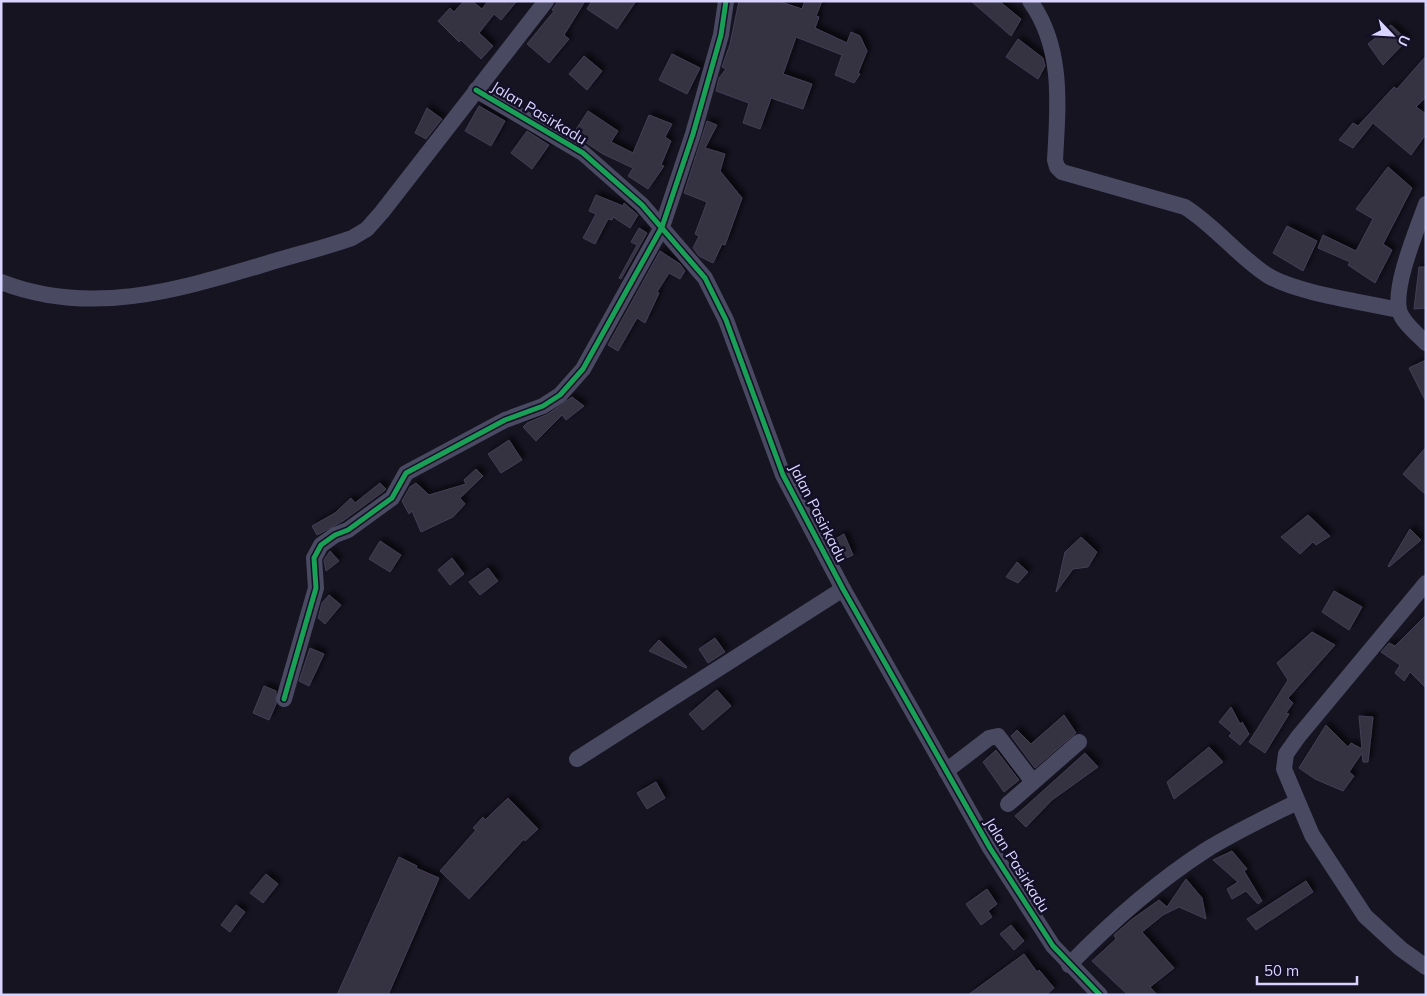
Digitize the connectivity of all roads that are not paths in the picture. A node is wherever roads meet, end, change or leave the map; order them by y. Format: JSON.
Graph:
{"nodes":[{"id":1,"x":546,"y":1,"type":"edge"},
{"id":2,"x":726,"y":1,"type":"edge"},
{"id":3,"x":1030,"y":1,"type":"edge"},
{"id":4,"x":476,"y":90,"type":"junction"},
{"id":5,"x":1426,"y":204,"type":"edge"},
{"id":6,"x":662,"y":227,"type":"junction"},
{"id":7,"x":1,"y":282,"type":"edge"},
{"id":8,"x":1399,"y":310,"type":"junction"},
{"id":9,"x":1426,"y":343,"type":"edge"},
{"id":10,"x":1426,"y":583,"type":"edge"},
{"id":11,"x":843,"y":589,"type":"junction"},
{"id":12,"x":284,"y":699,"type":"dead end"},
{"id":13,"x":1079,"y":742,"type":"dead end"},
{"id":14,"x":577,"y":759,"type":"dead end"},
{"id":15,"x":946,"y":771,"type":"junction"},
{"id":16,"x":1033,"y":782,"type":"junction"},
{"id":17,"x":1297,"y":802,"type":"junction"},
{"id":18,"x":1008,"y":804,"type":"dead end"},
{"id":19,"x":1069,"y":965,"type":"junction"},
{"id":20,"x":1426,"y":967,"type":"edge"},
{"id":21,"x":1100,"y":995,"type":"edge"}],
"edges":[{"from":1,"to":4,"type":"street"},
{"from":2,"to":6,"type":"street"},
{"from":3,"to":8,"type":"street"},
{"from":4,"to":6,"type":"street","name":"Jalan Pasirkadu"},
{"from":4,"to":7,"type":"street"},
{"from":5,"to":8,"type":"street"},
{"from":6,"to":11,"type":"street","name":"Jalan Pasirkadu"},
{"from":6,"to":12,"type":"street"},
{"from":8,"to":9,"type":"street"},
{"from":10,"to":17,"type":"street"},
{"from":11,"to":14,"type":"street"},
{"from":11,"to":15,"type":"street","name":"Jalan Pasirkadu"},
{"from":13,"to":16,"type":"street"},
{"from":15,"to":16,"type":"street"},
{"from":15,"to":19,"type":"street","name":"Jalan Pasirkadu"},
{"from":16,"to":18,"type":"street"},
{"from":17,"to":19,"type":"street"},
{"from":17,"to":20,"type":"street"},
{"from":19,"to":21,"type":"street","name":"Jalan Pasirkadu"}]}
